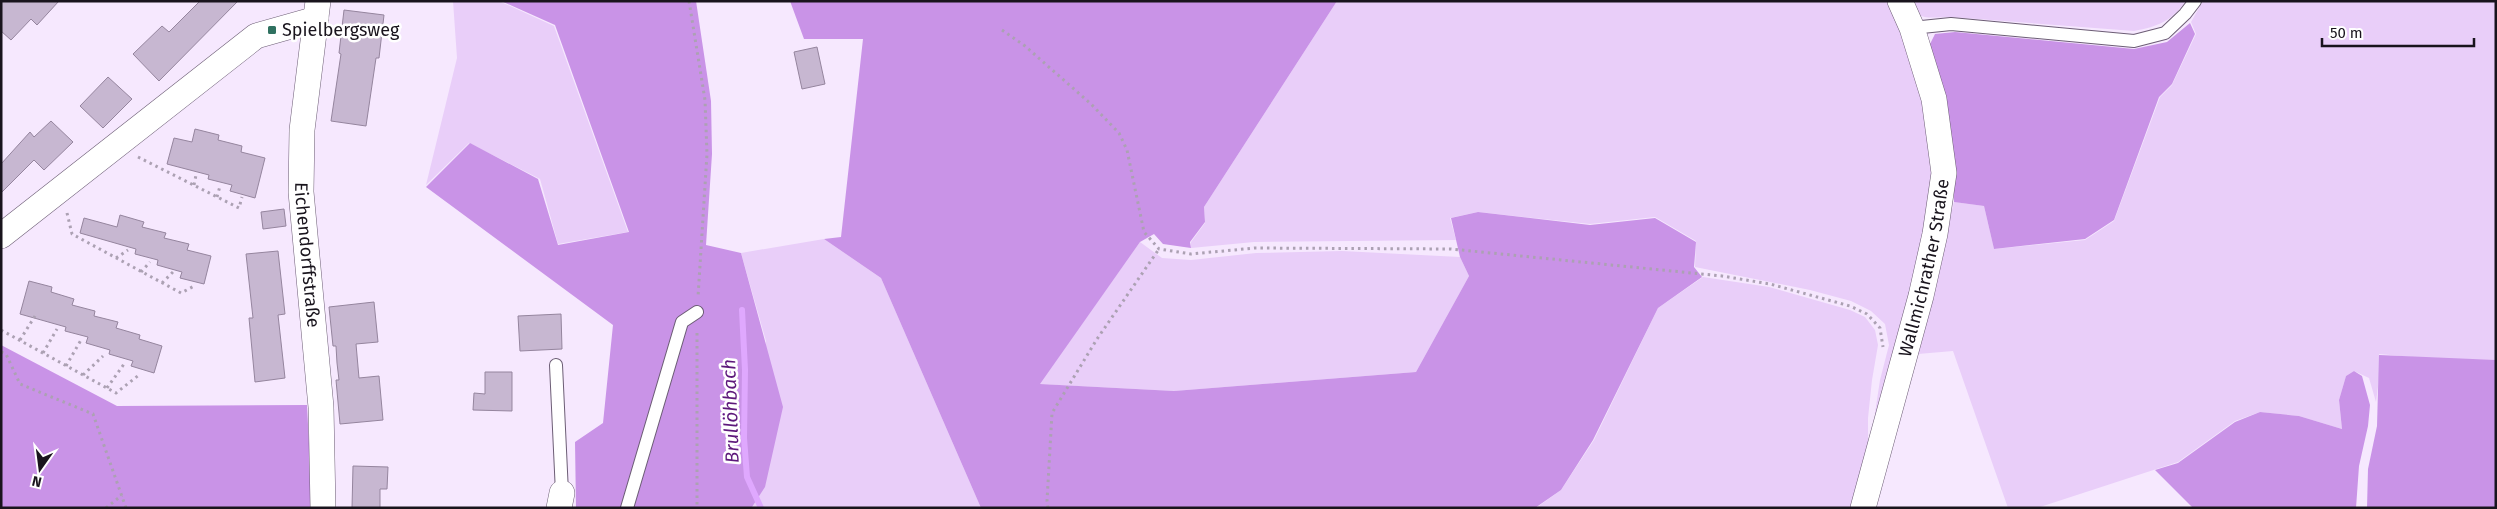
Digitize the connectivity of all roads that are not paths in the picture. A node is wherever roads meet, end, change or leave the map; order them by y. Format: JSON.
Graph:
{"nodes":[{"id":1,"x":1900,"y":1,"type":"edge"},
{"id":2,"x":2195,"y":1,"type":"edge"},
{"id":3,"x":317,"y":10,"type":"edge"},
{"id":4,"x":1912,"y":28,"type":"junction"},
{"id":5,"x":1,"y":236,"type":"edge"},
{"id":6,"x":697,"y":312,"type":"road end"},
{"id":7,"x":556,"y":365,"type":"dead end"},
{"id":8,"x":560,"y":500,"type":"edge"},
{"id":9,"x":323,"y":508,"type":"edge"},
{"id":10,"x":627,"y":508,"type":"edge"},
{"id":11,"x":1863,"y":508,"type":"edge"}],
"edges":[{"from":1,"to":4,"type":"street","name":"Wallmichrather Straße"},
{"from":2,"to":4,"type":"lane"},
{"from":3,"to":5,"type":"street"},
{"from":3,"to":9,"type":"street","name":"Eichendorffstraße"},
{"from":4,"to":11,"type":"street","name":"Wallmichrather Straße"},
{"from":6,"to":10,"type":"lane"},
{"from":7,"to":8,"type":"lane"}]}
